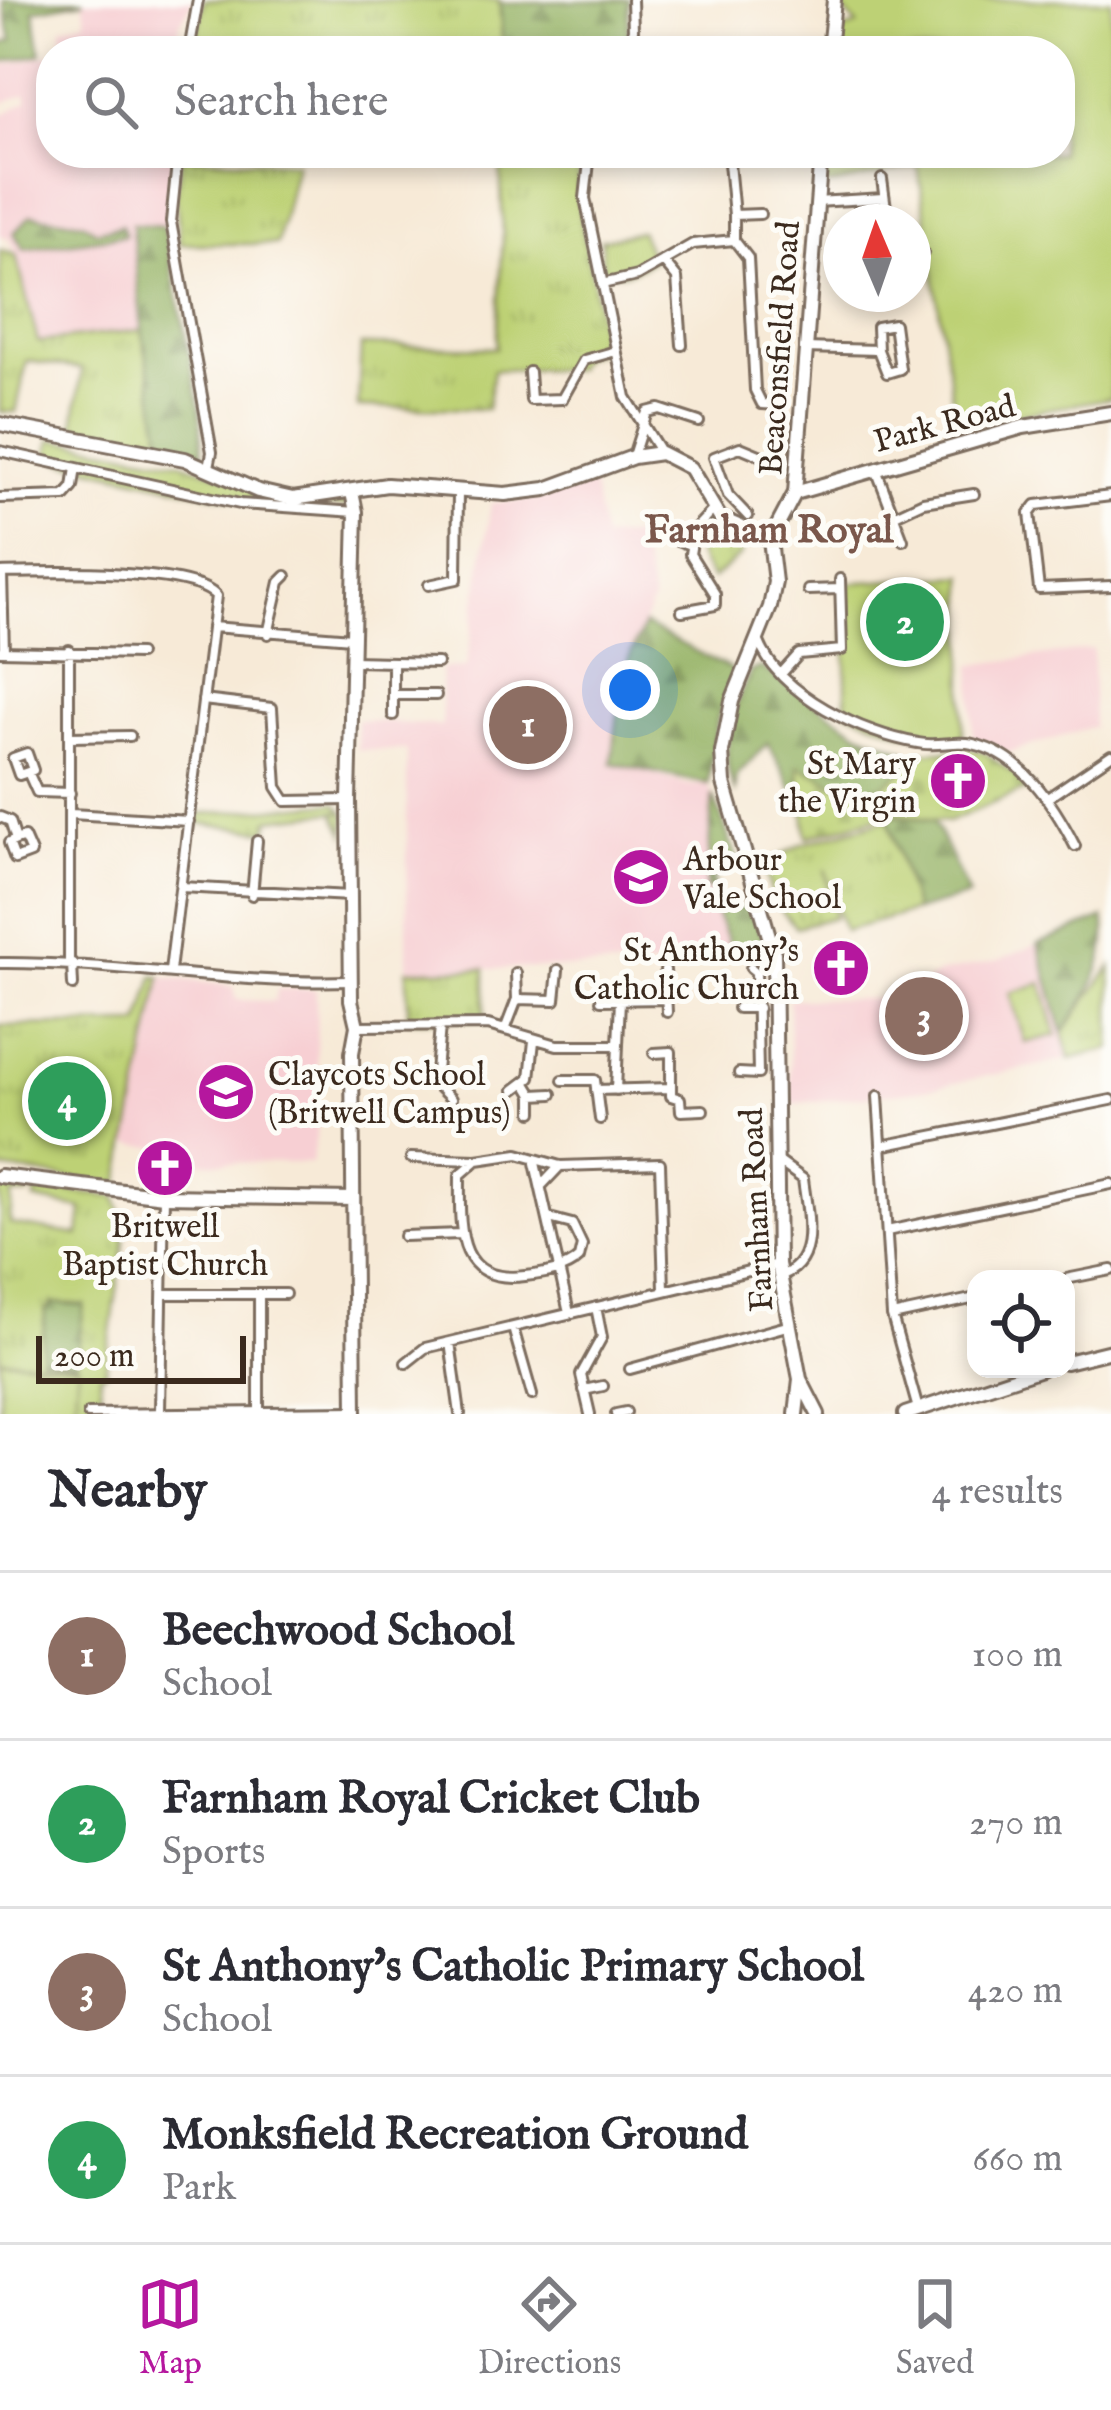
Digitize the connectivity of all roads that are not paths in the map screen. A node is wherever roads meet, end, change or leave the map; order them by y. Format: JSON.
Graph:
{"nodes":[{"id":1,"x":197,"y":0,"type":"edge"},
{"id":2,"x":632,"y":0,"type":"edge"},
{"id":3,"x":834,"y":0,"type":"edge"},
{"id":4,"x":191,"y":36,"type":"edge"},
{"id":5,"x":630,"y":36,"type":"edge"},
{"id":6,"x":830,"y":36,"type":"edge"},
{"id":7,"x":176,"y":168,"type":"edge"},
{"id":8,"x":588,"y":168,"type":"edge"},
{"id":9,"x":729,"y":168,"type":"edge"},
{"id":10,"x":819,"y":168,"type":"edge"},
{"id":11,"x":882,"y":179,"type":"dead end"},
{"id":12,"x":884,"y":198,"type":"junction"},
{"id":13,"x":816,"y":202,"type":"junction"},
{"id":14,"x":885,"y":204,"type":"edge"},
{"id":15,"x":760,"y":214,"type":"dead end"},
{"id":16,"x":734,"y":215,"type":"junction"},
{"id":17,"x":734,"y":240,"type":"junction"},
{"id":18,"x":664,"y":261,"type":"junction"},
{"id":19,"x":602,"y":284,"type":"junction"},
{"id":20,"x":682,"y":345,"type":"dead end"},
{"id":21,"x":803,"y":348,"type":"junction"},
{"id":22,"x":878,"y":350,"type":"junction"},
{"id":23,"x":616,"y":351,"type":"junction"},
{"id":24,"x":529,"y":372,"type":"dead end"},
{"id":25,"x":780,"y":405,"type":"dead end"},
{"id":26,"x":1111,"y":413,"type":"edge"},
{"id":27,"x":699,"y":422,"type":"dead end"},
{"id":28,"x":0,"y":424,"type":"edge"},
{"id":29,"x":640,"y":424,"type":"junction"},
{"id":30,"x":0,"y":451,"type":"edge"},
{"id":31,"x":661,"y":453,"type":"junction"},
{"id":32,"x":633,"y":457,"type":"junction"},
{"id":33,"x":776,"y":462,"type":"dead end"},
{"id":34,"x":209,"y":467,"type":"junction"},
{"id":35,"x":76,"y":468,"type":"junction"},
{"id":36,"x":875,"y":468,"type":"junction"},
{"id":37,"x":724,"y":486,"type":"junction"},
{"id":38,"x":458,"y":490,"type":"junction"},
{"id":39,"x":352,"y":492,"type":"junction"},
{"id":40,"x":795,"y":493,"type":"junction"},
{"id":41,"x":974,"y":494,"type":"dead end"},
{"id":42,"x":705,"y":495,"type":"junction"},
{"id":43,"x":1111,"y":496,"type":"edge"},
{"id":44,"x":0,"y":498,"type":"edge"},
{"id":45,"x":713,"y":510,"type":"junction"},
{"id":46,"x":356,"y":512,"type":"junction"},
{"id":47,"x":748,"y":516,"type":"dead end"},
{"id":48,"x":893,"y":516,"type":"junction"},
{"id":49,"x":667,"y":536,"type":"dead end"},
{"id":50,"x":770,"y":541,"type":"junction"},
{"id":51,"x":903,"y":541,"type":"dead end"},
{"id":52,"x":690,"y":545,"type":"junction"},
{"id":53,"x":1,"y":574,"type":"edge"},
{"id":54,"x":286,"y":576,"type":"dead end"},
{"id":55,"x":429,"y":585,"type":"dead end"},
{"id":56,"x":1111,"y":586,"type":"edge"},
{"id":57,"x":808,"y":590,"type":"dead end"},
{"id":58,"x":682,"y":610,"type":"dead end"},
{"id":59,"x":212,"y":627,"type":"junction"},
{"id":60,"x":268,"y":634,"type":"junction"},
{"id":61,"x":352,"y":638,"type":"junction"},
{"id":62,"x":759,"y":642,"type":"junction"},
{"id":63,"x":69,"y":650,"type":"junction"},
{"id":64,"x":2,"y":651,"type":"edge"},
{"id":65,"x":139,"y":654,"type":"dead end"},
{"id":66,"x":352,"y":661,"type":"junction"},
{"id":67,"x":393,"y":662,"type":"junction"},
{"id":68,"x":767,"y":662,"type":"junction"},
{"id":69,"x":437,"y":663,"type":"dead end"},
{"id":70,"x":748,"y":664,"type":"junction"},
{"id":71,"x":780,"y":675,"type":"junction"},
{"id":72,"x":393,"y":695,"type":"junction"},
{"id":73,"x":436,"y":695,"type":"dead end"},
{"id":74,"x":203,"y":700,"type":"junction"},
{"id":75,"x":393,"y":715,"type":"dead end"},
{"id":76,"x":130,"y":736,"type":"dead end"},
{"id":77,"x":70,"y":737,"type":"junction"},
{"id":78,"x":1111,"y":755,"type":"edge"},
{"id":79,"x":28,"y":772,"type":"dead end"},
{"id":80,"x":70,"y":793,"type":"junction"},
{"id":81,"x":1049,"y":797,"type":"junction"},
{"id":82,"x":349,"y":800,"type":"junction"},
{"id":83,"x":71,"y":814,"type":"junction"},
{"id":84,"x":0,"y":817,"type":"edge"},
{"id":85,"x":189,"y":820,"type":"junction"},
{"id":86,"x":16,"y":840,"type":"dead end"},
{"id":87,"x":257,"y":842,"type":"dead end"},
{"id":88,"x":1075,"y":846,"type":"dead end"},
{"id":89,"x":181,"y":887,"type":"junction"},
{"id":90,"x":252,"y":895,"type":"junction"},
{"id":91,"x":350,"y":896,"type":"junction"},
{"id":92,"x":0,"y":963,"type":"edge"},
{"id":93,"x":71,"y":963,"type":"junction"},
{"id":94,"x":752,"y":968,"type":"dead end"},
{"id":95,"x":558,"y":970,"type":"dead end"},
{"id":96,"x":665,"y":970,"type":"dead end"},
{"id":97,"x":170,"y":971,"type":"junction"},
{"id":98,"x":516,"y":973,"type":"dead end"},
{"id":99,"x":351,"y":981,"type":"junction"},
{"id":100,"x":73,"y":985,"type":"dead end"},
{"id":101,"x":517,"y":999,"type":"junction"},
{"id":102,"x":666,"y":999,"type":"junction"},
{"id":103,"x":601,"y":1000,"type":"dead end"},
{"id":104,"x":620,"y":1000,"type":"junction"},
{"id":105,"x":738,"y":1008,"type":"dead end"},
{"id":106,"x":758,"y":1008,"type":"junction"},
{"id":107,"x":667,"y":1012,"type":"dead end"},
{"id":108,"x":357,"y":1025,"type":"junction"},
{"id":109,"x":440,"y":1026,"type":"junction"},
{"id":110,"x":505,"y":1030,"type":"junction"},
{"id":111,"x":759,"y":1038,"type":"junction"},
{"id":112,"x":776,"y":1038,"type":"junction"},
{"id":113,"x":534,"y":1041,"type":"junction"},
{"id":114,"x":614,"y":1045,"type":"junction"},
{"id":115,"x":654,"y":1053,"type":"dead end"},
{"id":116,"x":739,"y":1073,"type":"dead end"},
{"id":117,"x":563,"y":1080,"type":"dead end"},
{"id":118,"x":527,"y":1085,"type":"junction"},
{"id":119,"x":671,"y":1088,"type":"junction"},
{"id":120,"x":514,"y":1090,"type":"dead end"},
{"id":121,"x":596,"y":1090,"type":"junction"},
{"id":122,"x":616,"y":1090,"type":"junction"},
{"id":123,"x":448,"y":1093,"type":"dead end"},
{"id":124,"x":552,"y":1094,"type":"dead end"},
{"id":125,"x":533,"y":1095,"type":"junction"},
{"id":126,"x":878,"y":1096,"type":"dead end"},
{"id":127,"x":1111,"y":1100,"type":"edge"},
{"id":128,"x":703,"y":1110,"type":"dead end"},
{"id":129,"x":533,"y":1112,"type":"dead end"},
{"id":130,"x":600,"y":1119,"type":"dead end"},
{"id":131,"x":881,"y":1146,"type":"junction"},
{"id":132,"x":456,"y":1157,"type":"junction"},
{"id":133,"x":411,"y":1158,"type":"dead end"},
{"id":134,"x":477,"y":1160,"type":"junction"},
{"id":135,"x":777,"y":1160,"type":"junction"},
{"id":136,"x":535,"y":1162,"type":"junction"},
{"id":137,"x":560,"y":1166,"type":"junction"},
{"id":138,"x":460,"y":1175,"type":"junction"},
{"id":139,"x":0,"y":1176,"type":"edge"},
{"id":140,"x":1111,"y":1184,"type":"edge"},
{"id":141,"x":542,"y":1185,"type":"junction"},
{"id":142,"x":164,"y":1196,"type":"junction"},
{"id":143,"x":353,"y":1198,"type":"junction"},
{"id":144,"x":550,"y":1218,"type":"junction"},
{"id":145,"x":887,"y":1231,"type":"junction"},
{"id":146,"x":460,"y":1234,"type":"junction"},
{"id":147,"x":404,"y":1236,"type":"dead end"},
{"id":148,"x":560,"y":1269,"type":"junction"},
{"id":149,"x":778,"y":1270,"type":"junction"},
{"id":150,"x":1111,"y":1270,"type":"edge"},
{"id":151,"x":1075,"y":1277,"type":"edge"},
{"id":152,"x":664,"y":1289,"type":"junction"},
{"id":153,"x":164,"y":1294,"type":"junction"},
{"id":154,"x":285,"y":1294,"type":"dead end"},
{"id":155,"x":259,"y":1295,"type":"junction"},
{"id":156,"x":967,"y":1300,"type":"edge"},
{"id":157,"x":596,"y":1307,"type":"junction"},
{"id":158,"x":569,"y":1313,"type":"junction"},
{"id":159,"x":892,"y":1316,"type":"junction"},
{"id":160,"x":787,"y":1326,"type":"junction"},
{"id":161,"x":513,"y":1328,"type":"junction"},
{"id":162,"x":450,"y":1342,"type":"junction"},
{"id":163,"x":1111,"y":1351,"type":"edge"},
{"id":164,"x":1075,"y":1361,"type":"edge"},
{"id":165,"x":406,"y":1363,"type":"dead end"},
{"id":166,"x":630,"y":1369,"type":"dead end"},
{"id":167,"x":1012,"y":1378,"type":"edge"},
{"id":168,"x":800,"y":1379,"type":"junction"},
{"id":169,"x":603,"y":1386,"type":"dead end"},
{"id":170,"x":584,"y":1390,"type":"junction"},
{"id":171,"x":532,"y":1395,"type":"dead end"},
{"id":172,"x":954,"y":1396,"type":"junction"},
{"id":173,"x":160,"y":1410,"type":"junction"},
{"id":174,"x":259,"y":1411,"type":"junction"},
{"id":175,"x":355,"y":1412,"type":"edge"},
{"id":176,"x":911,"y":1412,"type":"edge"},
{"id":177,"x":88,"y":1414,"type":"edge"},
{"id":178,"x":460,"y":1414,"type":"edge"},
{"id":179,"x":590,"y":1414,"type":"edge"},
{"id":180,"x":796,"y":1414,"type":"edge"},
{"id":181,"x":818,"y":1414,"type":"edge"},
{"id":182,"x":958,"y":1414,"type":"edge"}],
"edges":[{"from":1,"to":4,"type":"street"},
{"from":2,"to":5,"type":"street"},
{"from":3,"to":6,"type":"street"},
{"from":7,"to":34,"type":"street"},
{"from":8,"to":19,"type":"street"},
{"from":9,"to":16,"type":"street"},
{"from":10,"to":13,"type":"street","name":"Beaconsfield Road"},
{"from":11,"to":12,"type":"street"},
{"from":12,"to":13,"type":"street"},
{"from":12,"to":14,"type":"street"},
{"from":13,"to":21,"type":"street","name":"Beaconsfield Road"},
{"from":15,"to":16,"type":"street"},
{"from":16,"to":17,"type":"street"},
{"from":17,"to":18,"type":"street"},
{"from":17,"to":25,"type":"street"},
{"from":18,"to":19,"type":"street"},
{"from":18,"to":20,"type":"street"},
{"from":19,"to":23,"type":"street"},
{"from":21,"to":22,"type":"street"},
{"from":21,"to":40,"type":"street","name":"Beaconsfield Road"},
{"from":22,"to":22,"type":"street"},
{"from":23,"to":24,"type":"street"},
{"from":23,"to":29,"type":"street"},
{"from":26,"to":36,"type":"street","name":"Park Road"},
{"from":27,"to":29,"type":"street"},
{"from":28,"to":34,"type":"street"},
{"from":29,"to":31,"type":"street"},
{"from":29,"to":32,"type":"street"},
{"from":30,"to":35,"type":"street"},
{"from":31,"to":32,"type":"street"},
{"from":31,"to":42,"type":"street"},
{"from":32,"to":38,"type":"street"},
{"from":33,"to":37,"type":"street"},
{"from":34,"to":39,"type":"street"},
{"from":35,"to":44,"type":"street"},
{"from":35,"to":46,"type":"street"},
{"from":36,"to":40,"type":"street","name":"Park Road"},
{"from":36,"to":48,"type":"street"},
{"from":37,"to":42,"type":"street"},
{"from":37,"to":47,"type":"street"},
{"from":38,"to":39,"type":"street"},
{"from":38,"to":55,"type":"street"},
{"from":39,"to":46,"type":"street"},
{"from":40,"to":50,"type":"street","name":"Beaconsfield Road"},
{"from":41,"to":48,"type":"street"},
{"from":42,"to":45,"type":"street"},
{"from":43,"to":56,"type":"street"},
{"from":45,"to":50,"type":"street"},
{"from":45,"to":52,"type":"street"},
{"from":46,"to":61,"type":"street"},
{"from":48,"to":51,"type":"street"},
{"from":49,"to":52,"type":"street"},
{"from":50,"to":62,"type":"street","name":"Farnham Road"},
{"from":52,"to":58,"type":"street"},
{"from":53,"to":59,"type":"street"},
{"from":53,"to":64,"type":"street"},
{"from":54,"to":60,"type":"street"},
{"from":57,"to":71,"type":"street"},
{"from":59,"to":60,"type":"street"},
{"from":59,"to":74,"type":"street"},
{"from":60,"to":61,"type":"street"},
{"from":61,"to":66,"type":"street"},
{"from":62,"to":68,"type":"street"},
{"from":62,"to":70,"type":"street","name":"Farnham Road"},
{"from":63,"to":64,"type":"street"},
{"from":63,"to":65,"type":"street"},
{"from":63,"to":77,"type":"street"},
{"from":66,"to":67,"type":"street"},
{"from":66,"to":82,"type":"street"},
{"from":67,"to":69,"type":"street"},
{"from":67,"to":72,"type":"street"},
{"from":68,"to":70,"type":"street"},
{"from":68,"to":71,"type":"street"},
{"from":70,"to":112,"type":"street","name":"Farnham Road"},
{"from":71,"to":81,"type":"street"},
{"from":72,"to":73,"type":"street"},
{"from":72,"to":75,"type":"street"},
{"from":74,"to":82,"type":"street"},
{"from":74,"to":85,"type":"street"},
{"from":76,"to":77,"type":"street"},
{"from":77,"to":80,"type":"street"},
{"from":78,"to":81,"type":"street"},
{"from":79,"to":80,"type":"street"},
{"from":80,"to":83,"type":"street"},
{"from":81,"to":88,"type":"street"},
{"from":82,"to":91,"type":"street"},
{"from":83,"to":85,"type":"street"},
{"from":83,"to":93,"type":"street"},
{"from":84,"to":86,"type":"street"},
{"from":85,"to":89,"type":"street"},
{"from":87,"to":90,"type":"street"},
{"from":89,"to":90,"type":"street"},
{"from":89,"to":97,"type":"street"},
{"from":90,"to":91,"type":"street"},
{"from":91,"to":99,"type":"street"},
{"from":92,"to":93,"type":"street"},
{"from":93,"to":97,"type":"street"},
{"from":93,"to":100,"type":"street"},
{"from":94,"to":106,"type":"street"},
{"from":95,"to":101,"type":"street"},
{"from":96,"to":102,"type":"street"},
{"from":97,"to":99,"type":"street"},
{"from":98,"to":101,"type":"street"},
{"from":99,"to":108,"type":"street"},
{"from":101,"to":110,"type":"street"},
{"from":102,"to":104,"type":"street"},
{"from":102,"to":107,"type":"street"},
{"from":103,"to":104,"type":"street"},
{"from":104,"to":114,"type":"street"},
{"from":105,"to":106,"type":"street"},
{"from":106,"to":111,"type":"street"},
{"from":108,"to":109,"type":"street"},
{"from":108,"to":143,"type":"street"},
{"from":109,"to":110,"type":"street"},
{"from":109,"to":123,"type":"street"},
{"from":110,"to":113,"type":"street"},
{"from":111,"to":112,"type":"street"},
{"from":111,"to":116,"type":"street","name":"Farnham Road"},
{"from":112,"to":135,"type":"street","name":"Farnham Road"},
{"from":113,"to":114,"type":"street"},
{"from":113,"to":118,"type":"street"},
{"from":114,"to":122,"type":"street"},
{"from":115,"to":119,"type":"street"},
{"from":117,"to":121,"type":"street"},
{"from":118,"to":120,"type":"street"},
{"from":118,"to":125,"type":"street"},
{"from":119,"to":122,"type":"street"},
{"from":119,"to":128,"type":"street"},
{"from":121,"to":122,"type":"street"},
{"from":121,"to":130,"type":"street"},
{"from":124,"to":125,"type":"street"},
{"from":125,"to":129,"type":"street"},
{"from":126,"to":131,"type":"street"},
{"from":127,"to":131,"type":"street"},
{"from":131,"to":145,"type":"street"},
{"from":132,"to":133,"type":"street"},
{"from":132,"to":134,"type":"street"},
{"from":132,"to":138,"type":"street"},
{"from":134,"to":136,"type":"street"},
{"from":134,"to":138,"type":"street"},
{"from":135,"to":149,"type":"street","name":"Farnham Road"},
{"from":135,"to":149,"type":"street"},
{"from":136,"to":137,"type":"street"},
{"from":136,"to":141,"type":"street"},
{"from":137,"to":141,"type":"street"},
{"from":137,"to":152,"type":"street"},
{"from":138,"to":146,"type":"street"},
{"from":139,"to":142,"type":"street"},
{"from":140,"to":145,"type":"street"},
{"from":141,"to":144,"type":"street"},
{"from":142,"to":143,"type":"street"},
{"from":142,"to":153,"type":"street"},
{"from":143,"to":175,"type":"street"},
{"from":144,"to":148,"type":"street"},
{"from":144,"to":148,"type":"street"},
{"from":145,"to":159,"type":"street"},
{"from":146,"to":147,"type":"street"},
{"from":146,"to":148,"type":"street"},
{"from":148,"to":158,"type":"street"},
{"from":149,"to":152,"type":"street"},
{"from":149,"to":160,"type":"street","name":"Farnham Road"},
{"from":150,"to":151,"type":"street"},
{"from":152,"to":157,"type":"street"},
{"from":153,"to":155,"type":"street"},
{"from":153,"to":173,"type":"street"},
{"from":154,"to":155,"type":"street"},
{"from":155,"to":174,"type":"street"},
{"from":156,"to":159,"type":"street"},
{"from":157,"to":158,"type":"street"},
{"from":157,"to":170,"type":"street"},
{"from":158,"to":161,"type":"street"},
{"from":159,"to":176,"type":"street"},
{"from":160,"to":166,"type":"street"},
{"from":160,"to":168,"type":"street","name":"Farnham Road"},
{"from":161,"to":162,"type":"street"},
{"from":161,"to":171,"type":"street"},
{"from":162,"to":165,"type":"street"},
{"from":162,"to":178,"type":"street"},
{"from":163,"to":164,"type":"street"},
{"from":167,"to":172,"type":"street"},
{"from":168,"to":180,"type":"street","name":"Farnham Road"},
{"from":168,"to":181,"type":"street","name":"Farnham Road"},
{"from":169,"to":170,"type":"street"},
{"from":170,"to":179,"type":"street"},
{"from":172,"to":176,"type":"street"},
{"from":172,"to":182,"type":"street"},
{"from":173,"to":174,"type":"street"},
{"from":173,"to":177,"type":"street"},
{"from":174,"to":175,"type":"street"}]}
